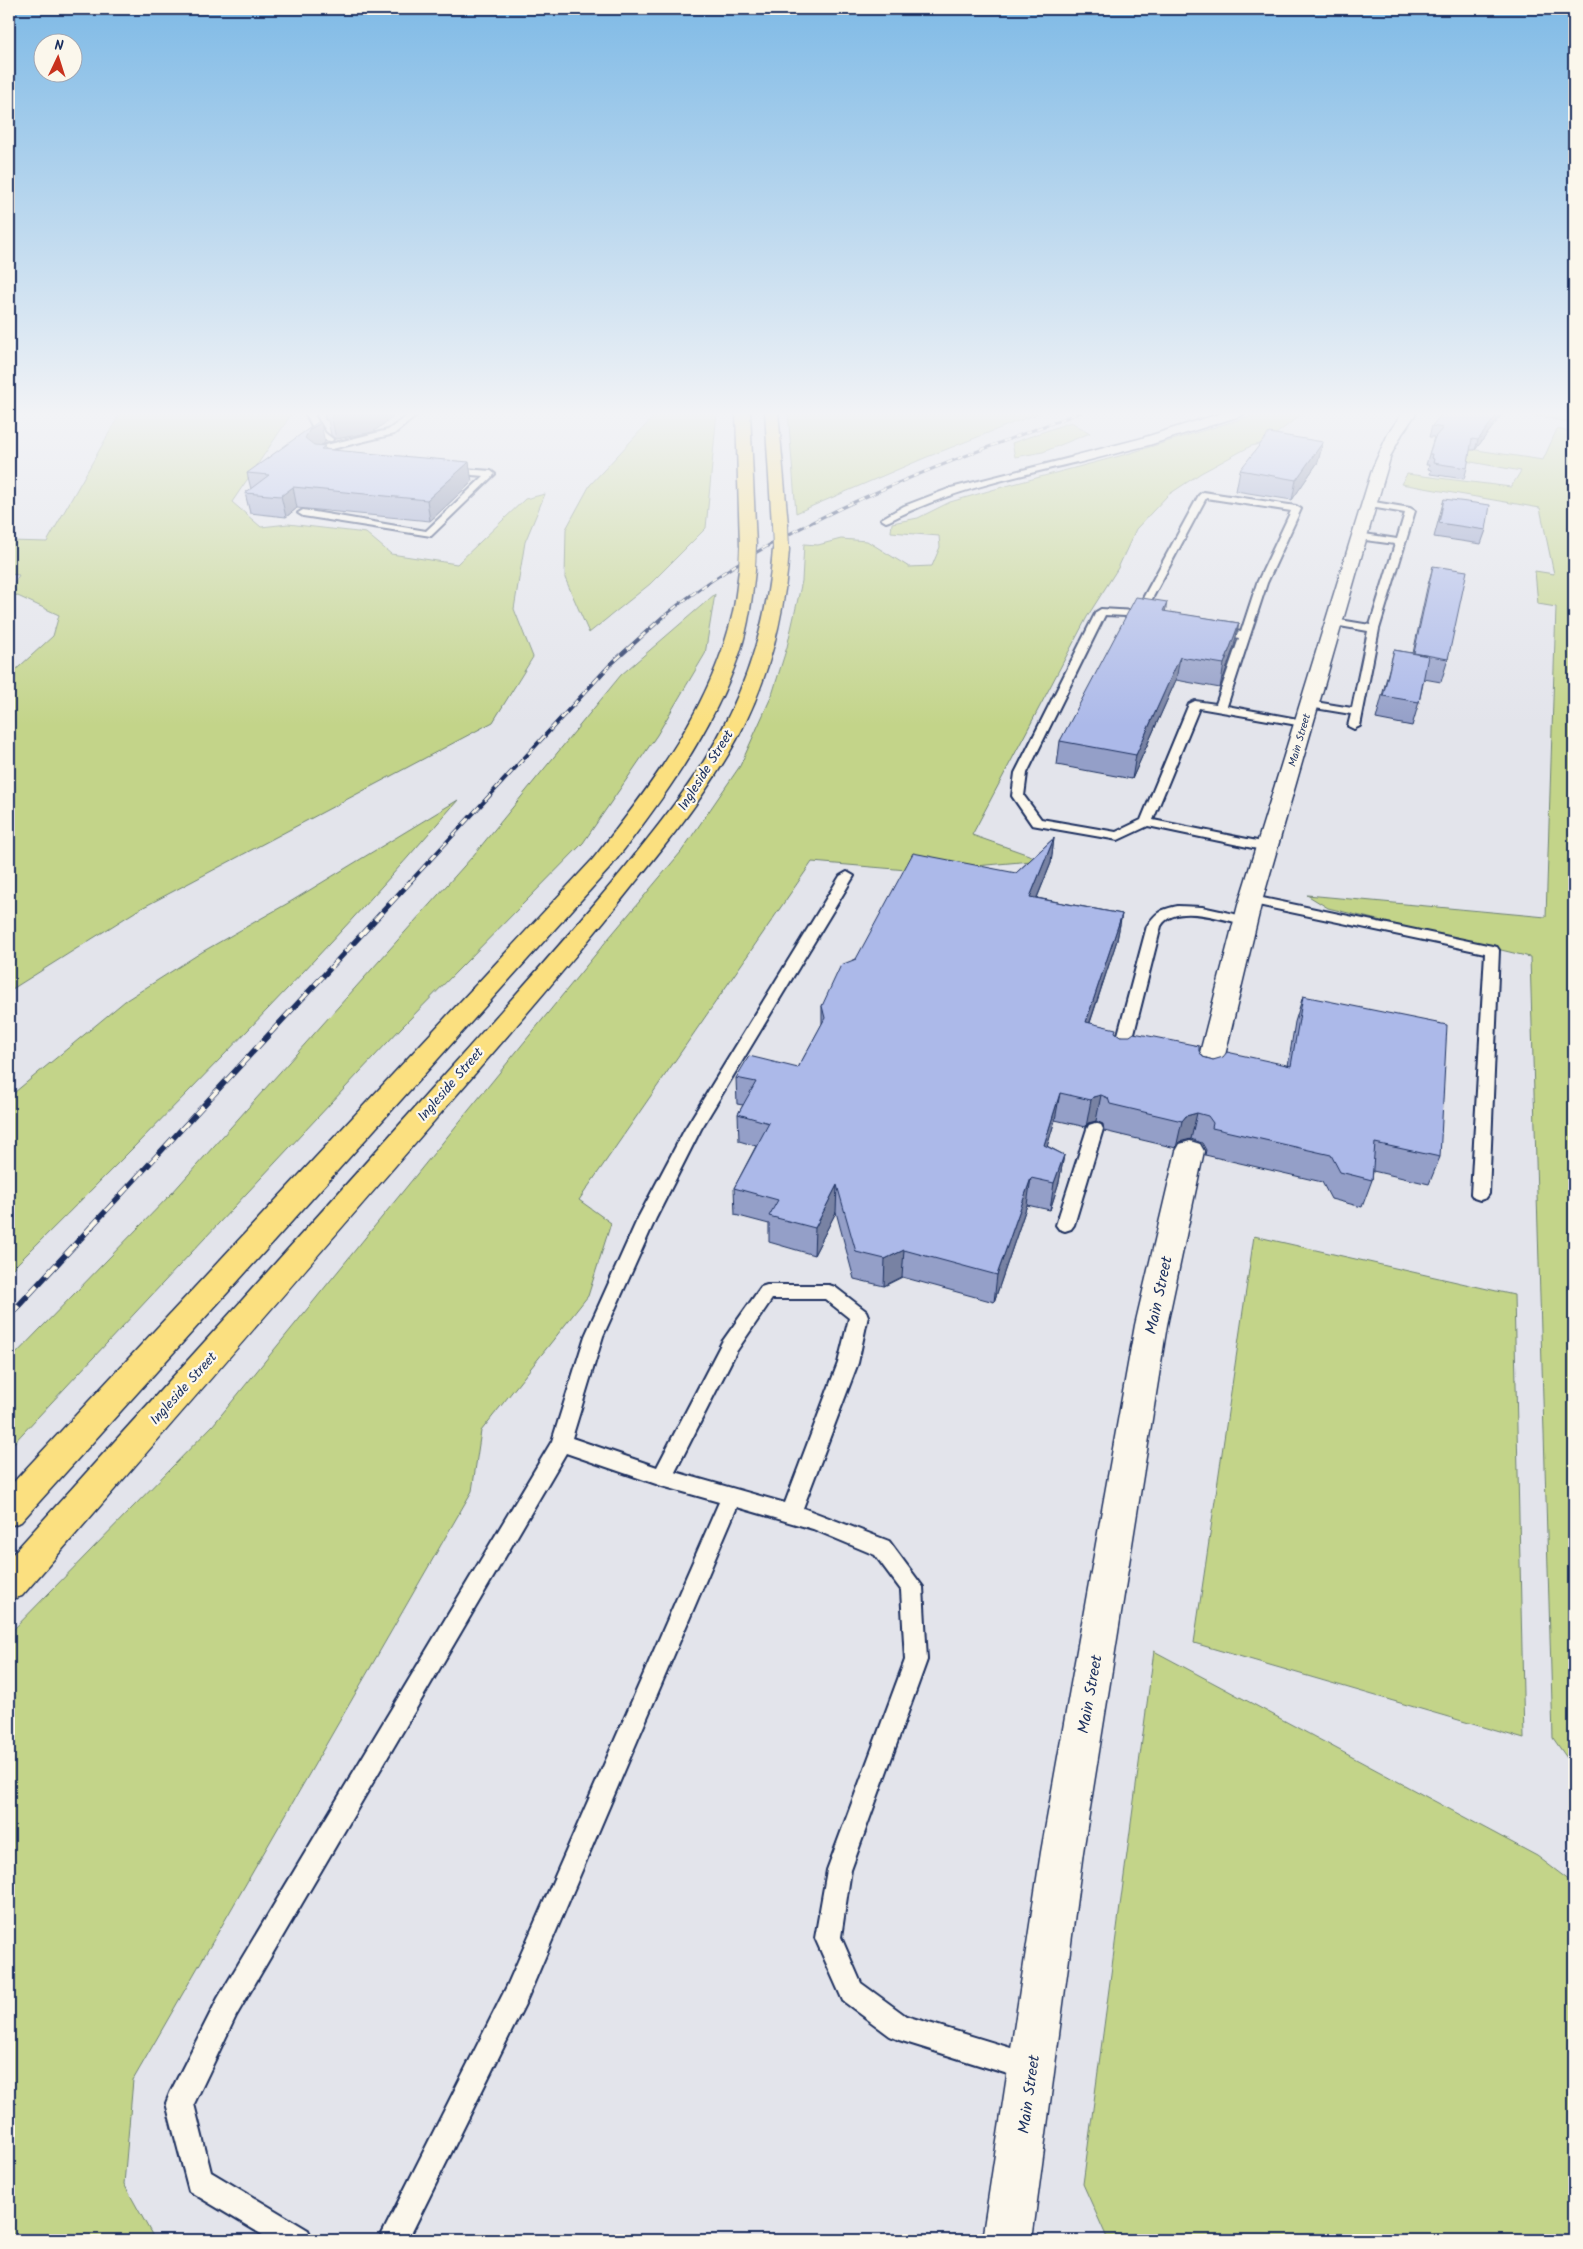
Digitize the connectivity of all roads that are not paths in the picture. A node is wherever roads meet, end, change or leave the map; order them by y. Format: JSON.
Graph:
{"nodes":[{"id":1,"x":327,"y":517,"type":"edge"},
{"id":2,"x":446,"y":517,"type":"edge"},
{"id":3,"x":747,"y":517,"type":"edge"},
{"id":4,"x":778,"y":517,"type":"edge"},
{"id":5,"x":890,"y":517,"type":"edge"},
{"id":6,"x":1191,"y":517,"type":"edge"},
{"id":7,"x":1292,"y":517,"type":"edge"},
{"id":8,"x":1364,"y":517,"type":"edge"},
{"id":9,"x":1408,"y":517,"type":"edge"},
{"id":10,"x":886,"y":519,"type":"dead end"},
{"id":11,"x":1358,"y":536,"type":"junction"},
{"id":12,"x":1400,"y":542,"type":"junction"},
{"id":13,"x":1139,"y":614,"type":"junction"},
{"id":14,"x":1158,"y":618,"type":"edge"},
{"id":15,"x":1334,"y":622,"type":"junction"},
{"id":16,"x":1207,"y":628,"type":"edge"},
{"id":17,"x":1374,"y":629,"type":"junction"},
{"id":18,"x":1246,"y":636,"type":"junction"},
{"id":19,"x":1309,"y":704,"type":"junction"},
{"id":20,"x":1221,"y":708,"type":"junction"},
{"id":21,"x":1357,"y":712,"type":"junction"},
{"id":22,"x":1304,"y":724,"type":"junction"},
{"id":23,"x":1354,"y":726,"type":"dead end"},
{"id":24,"x":1146,"y":822,"type":"junction"},
{"id":25,"x":1267,"y":847,"type":"junction"},
{"id":26,"x":847,"y":876,"type":"dead end"},
{"id":27,"x":1252,"y":900,"type":"junction"},
{"id":28,"x":1247,"y":920,"type":"junction"},
{"id":29,"x":1120,"y":1057,"type":"edge"},
{"id":30,"x":1207,"y":1076,"type":"edge"},
{"id":31,"x":1095,"y":1129,"type":"dead end"},
{"id":32,"x":1190,"y":1151,"type":"dead end"},
{"id":33,"x":1480,"y":1194,"type":"dead end"},
{"id":34,"x":1065,"y":1225,"type":"dead end"},
{"id":35,"x":561,"y":1443,"type":"junction"},
{"id":36,"x":662,"y":1476,"type":"junction"},
{"id":37,"x":732,"y":1496,"type":"junction"},
{"id":38,"x":9,"y":1511,"type":"edge"},
{"id":39,"x":791,"y":1514,"type":"junction"},
{"id":40,"x":9,"y":1584,"type":"edge"},
{"id":41,"x":1032,"y":2067,"type":"junction"},
{"id":42,"x":298,"y":2240,"type":"edge"},
{"id":43,"x":393,"y":2240,"type":"edge"},
{"id":44,"x":1007,"y":2240,"type":"edge"}],
"edges":[{"from":1,"to":2,"type":"lane"},
{"from":3,"to":38,"type":"main road","name":"Ingleside Street"},
{"from":4,"to":40,"type":"main road","name":"Ingleside Street"},
{"from":5,"to":10,"type":"lane"},
{"from":6,"to":13,"type":"lane"},
{"from":7,"to":18,"type":"lane"},
{"from":8,"to":11,"type":"main road","name":"Main Street"},
{"from":9,"to":12,"type":"lane"},
{"from":11,"to":12,"type":"lane"},
{"from":11,"to":15,"type":"main road","name":"Main Street"},
{"from":12,"to":17,"type":"lane"},
{"from":13,"to":14,"type":"lane"},
{"from":13,"to":24,"type":"lane"},
{"from":15,"to":17,"type":"lane"},
{"from":15,"to":19,"type":"main road","name":"Main Street"},
{"from":16,"to":18,"type":"lane"},
{"from":17,"to":21,"type":"lane"},
{"from":18,"to":20,"type":"lane"},
{"from":19,"to":21,"type":"lane"},
{"from":19,"to":22,"type":"main road","name":"Main Street"},
{"from":20,"to":22,"type":"lane"},
{"from":20,"to":24,"type":"lane"},
{"from":21,"to":23,"type":"lane"},
{"from":22,"to":25,"type":"main road","name":"Main Street"},
{"from":24,"to":25,"type":"lane"},
{"from":25,"to":27,"type":"main road","name":"Main Street"},
{"from":26,"to":35,"type":"lane"},
{"from":27,"to":28,"type":"main road","name":"Main Street"},
{"from":27,"to":33,"type":"lane"},
{"from":28,"to":29,"type":"lane"},
{"from":28,"to":30,"type":"main road","name":"Main Street"},
{"from":31,"to":34,"type":"lane"},
{"from":32,"to":41,"type":"main road","name":"Main Street"},
{"from":35,"to":36,"type":"lane"},
{"from":35,"to":42,"type":"lane"},
{"from":36,"to":37,"type":"lane"},
{"from":36,"to":39,"type":"lane"},
{"from":37,"to":39,"type":"lane"},
{"from":37,"to":43,"type":"lane"},
{"from":39,"to":41,"type":"lane"},
{"from":41,"to":44,"type":"main road","name":"Main Street"}]}
